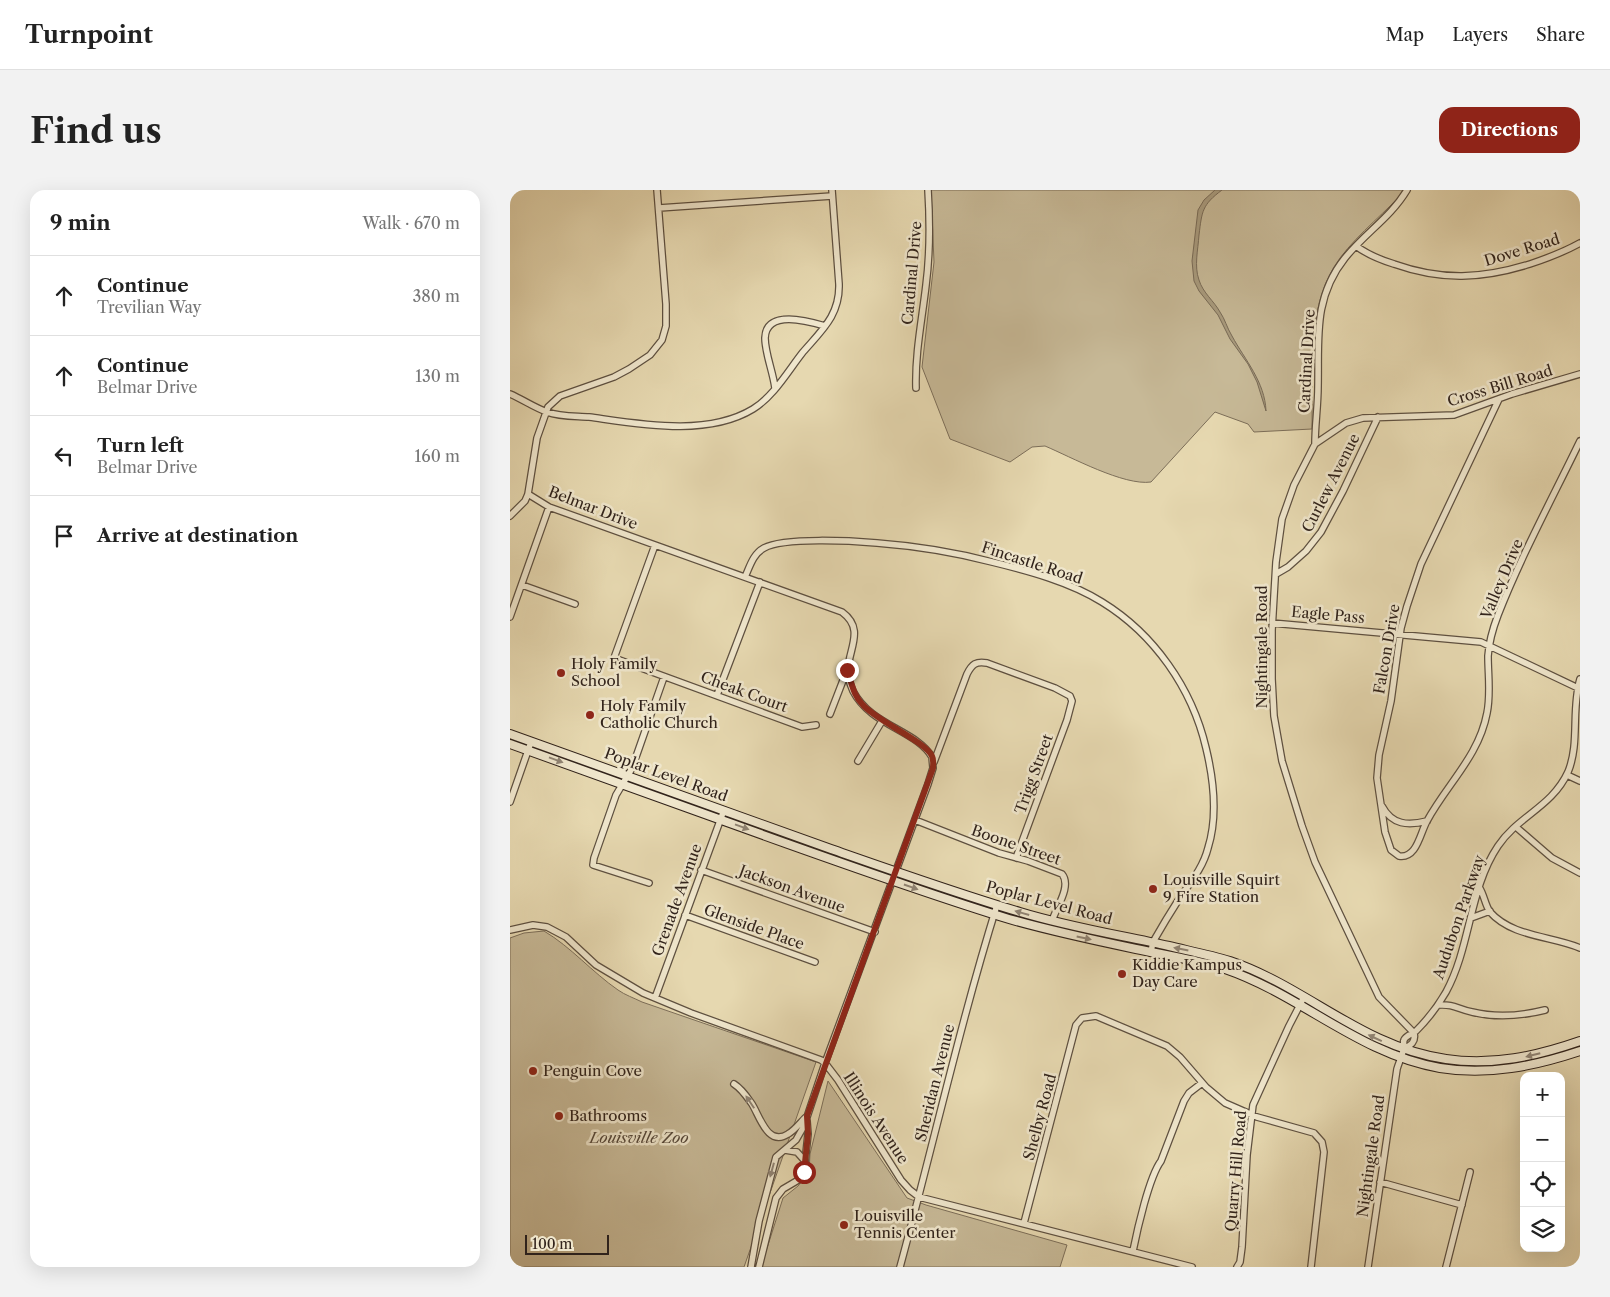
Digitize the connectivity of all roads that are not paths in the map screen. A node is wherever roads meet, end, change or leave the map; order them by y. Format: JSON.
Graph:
{"nodes":[{"id":1,"x":657,"y":190,"type":"edge"},
{"id":2,"x":928,"y":190,"type":"edge"},
{"id":3,"x":1408,"y":190,"type":"edge"},
{"id":4,"x":832,"y":193,"type":"edge"},
{"id":5,"x":659,"y":208,"type":"junction"},
{"id":6,"x":1580,"y":243,"type":"edge"},
{"id":7,"x":1356,"y":246,"type":"junction"},
{"id":8,"x":825,"y":326,"type":"junction"},
{"id":9,"x":1580,"y":374,"type":"edge"},
{"id":10,"x":775,"y":388,"type":"junction"},
{"id":11,"x":916,"y":388,"type":"dead end"},
{"id":12,"x":510,"y":394,"type":"edge"},
{"id":13,"x":1499,"y":399,"type":"junction"},
{"id":14,"x":547,"y":412,"type":"junction"},
{"id":15,"x":1378,"y":417,"type":"junction"},
{"id":16,"x":1580,"y":441,"type":"edge"},
{"id":17,"x":1315,"y":444,"type":"junction"},
{"id":18,"x":528,"y":494,"type":"junction"},
{"id":19,"x":549,"y":507,"type":"junction"},
{"id":20,"x":510,"y":516,"type":"edge"},
{"id":21,"x":655,"y":545,"type":"junction"},
{"id":22,"x":1276,"y":574,"type":"junction"},
{"id":23,"x":745,"y":577,"type":"junction"},
{"id":24,"x":760,"y":582,"type":"junction"},
{"id":25,"x":522,"y":585,"type":"junction"},
{"id":26,"x":575,"y":604,"type":"dead end"},
{"id":27,"x":510,"y":617,"type":"edge"},
{"id":28,"x":1272,"y":623,"type":"junction"},
{"id":29,"x":1400,"y":634,"type":"junction"},
{"id":30,"x":1490,"y":645,"type":"junction"},
{"id":31,"x":847,"y":670,"type":"junction"},
{"id":32,"x":664,"y":676,"type":"junction"},
{"id":33,"x":1580,"y":679,"type":"edge"},
{"id":34,"x":1579,"y":689,"type":"edge"},
{"id":35,"x":717,"y":695,"type":"junction"},
{"id":36,"x":830,"y":714,"type":"dead end"},
{"id":37,"x":882,"y":721,"type":"junction"},
{"id":38,"x":816,"y":725,"type":"dead end"},
{"id":39,"x":510,"y":734,"type":"edge"},
{"id":40,"x":531,"y":742,"type":"junction"},
{"id":41,"x":510,"y":744,"type":"edge"},
{"id":42,"x":528,"y":750,"type":"junction"},
{"id":43,"x":858,"y":761,"type":"dead end"},
{"id":44,"x":933,"y":764,"type":"junction"},
{"id":45,"x":1567,"y":775,"type":"junction"},
{"id":46,"x":627,"y":776,"type":"junction"},
{"id":47,"x":1580,"y":782,"type":"edge"},
{"id":48,"x":622,"y":784,"type":"junction"},
{"id":49,"x":510,"y":802,"type":"edge"},
{"id":50,"x":1379,"y":802,"type":"junction"},
{"id":51,"x":724,"y":810,"type":"junction"},
{"id":52,"x":720,"y":819,"type":"junction"},
{"id":53,"x":915,"y":820,"type":"junction"},
{"id":54,"x":1427,"y":821,"type":"junction"},
{"id":55,"x":1516,"y":827,"type":"junction"},
{"id":56,"x":1399,"y":856,"type":"joint"},
{"id":57,"x":1016,"y":858,"type":"junction"},
{"id":58,"x":701,"y":870,"type":"junction"},
{"id":59,"x":896,"y":872,"type":"junction"},
{"id":60,"x":1580,"y":873,"type":"edge"},
{"id":61,"x":892,"y":880,"type":"junction"},
{"id":62,"x":649,"y":883,"type":"dead end"},
{"id":63,"x":1479,"y":887,"type":"junction"},
{"id":64,"x":997,"y":905,"type":"junction"},
{"id":65,"x":1490,"y":911,"type":"junction"},
{"id":66,"x":994,"y":914,"type":"junction"},
{"id":67,"x":685,"y":915,"type":"junction"},
{"id":68,"x":1471,"y":918,"type":"junction"},
{"id":69,"x":1052,"y":920,"type":"junction"},
{"id":70,"x":510,"y":930,"type":"edge"},
{"id":71,"x":875,"y":932,"type":"junction"},
{"id":72,"x":1153,"y":942,"type":"junction"},
{"id":73,"x":1580,"y":948,"type":"edge"},
{"id":74,"x":1151,"y":952,"type":"junction"},
{"id":75,"x":815,"y":962,"type":"dead end"},
{"id":76,"x":1446,"y":992,"type":"junction"},
{"id":77,"x":1304,"y":997,"type":"junction"},
{"id":78,"x":655,"y":998,"type":"junction"},
{"id":79,"x":1451,"y":1004,"type":"junction"},
{"id":80,"x":1438,"y":1005,"type":"junction"},
{"id":81,"x":1300,"y":1006,"type":"junction"},
{"id":82,"x":1545,"y":1010,"type":"dead end"},
{"id":83,"x":1414,"y":1033,"type":"junction"},
{"id":84,"x":1580,"y":1041,"type":"edge"},
{"id":85,"x":1404,"y":1049,"type":"junction"},
{"id":86,"x":1580,"y":1051,"type":"edge"},
{"id":87,"x":1400,"y":1058,"type":"junction"},
{"id":88,"x":825,"y":1063,"type":"junction"},
{"id":89,"x":1202,"y":1083,"type":"junction"},
{"id":90,"x":734,"y":1084,"type":"dead end"},
{"id":91,"x":1252,"y":1114,"type":"junction"},
{"id":92,"x":807,"y":1116,"type":"junction"},
{"id":93,"x":785,"y":1150,"type":"junction"},
{"id":94,"x":805,"y":1161,"type":"junction"},
{"id":95,"x":1470,"y":1172,"type":"dead end"},
{"id":96,"x":1380,"y":1182,"type":"junction"},
{"id":97,"x":919,"y":1197,"type":"junction"},
{"id":98,"x":1462,"y":1205,"type":"junction"},
{"id":99,"x":1024,"y":1224,"type":"junction"},
{"id":100,"x":1133,"y":1251,"type":"junction"},
{"id":101,"x":1181,"y":1266,"type":"edge"},
{"id":102,"x":752,"y":1267,"type":"edge"},
{"id":103,"x":759,"y":1267,"type":"edge"},
{"id":104,"x":900,"y":1267,"type":"edge"},
{"id":105,"x":1192,"y":1267,"type":"edge"},
{"id":106,"x":1237,"y":1267,"type":"edge"},
{"id":107,"x":1312,"y":1267,"type":"edge"},
{"id":108,"x":1368,"y":1267,"type":"edge"},
{"id":109,"x":1446,"y":1267,"type":"edge"}],
"edges":[{"from":1,"to":5,"type":"street"},
{"from":2,"to":11,"type":"street","name":"Cardinal Drive"},
{"from":3,"to":7,"type":"street","name":"Cardinal Drive"},
{"from":4,"to":5,"type":"street"},
{"from":4,"to":8,"type":"street"},
{"from":5,"to":14,"type":"street"},
{"from":6,"to":7,"type":"street","name":"Dove Road"},
{"from":7,"to":17,"type":"street","name":"Cardinal Drive"},
{"from":8,"to":10,"type":"street"},
{"from":8,"to":10,"type":"street"},
{"from":9,"to":13,"type":"street","name":"Cross Bill Road"},
{"from":10,"to":14,"type":"street"},
{"from":12,"to":14,"type":"street"},
{"from":13,"to":15,"type":"street","name":"Cross Bill Road"},
{"from":13,"to":29,"type":"street","name":"Falcon Drive"},
{"from":14,"to":18,"type":"street","name":"Belmar Drive"},
{"from":15,"to":17,"type":"street","name":"Cross Bill Road"},
{"from":15,"to":22,"type":"street","name":"Curlew Avenue"},
{"from":16,"to":30,"type":"street","name":"Valley Drive"},
{"from":17,"to":22,"type":"street","name":"Nightingale Road"},
{"from":18,"to":19,"type":"street","name":"Belmar Drive"},
{"from":18,"to":20,"type":"street"},
{"from":19,"to":21,"type":"street","name":"Belmar Drive"},
{"from":19,"to":25,"type":"street"},
{"from":21,"to":23,"type":"street","name":"Belmar Drive"},
{"from":21,"to":32,"type":"street","name":"Cheak Court"},
{"from":22,"to":28,"type":"street","name":"Nightingale Road"},
{"from":23,"to":24,"type":"street","name":"Belmar Drive"},
{"from":23,"to":72,"type":"street","name":"Fincastle Road"},
{"from":24,"to":31,"type":"street","name":"Belmar Drive"},
{"from":24,"to":35,"type":"street"},
{"from":25,"to":26,"type":"street"},
{"from":25,"to":27,"type":"street"},
{"from":28,"to":29,"type":"street","name":"Eagle Pass"},
{"from":28,"to":83,"type":"street","name":"Nightingale Road"},
{"from":29,"to":30,"type":"street","name":"Eagle Pass"},
{"from":29,"to":50,"type":"street","name":"Falcon Drive"},
{"from":30,"to":34,"type":"street","name":"Eagle Pass"},
{"from":30,"to":54,"type":"street","name":"Valley Drive"},
{"from":31,"to":36,"type":"street","name":"Belmar Drive"},
{"from":31,"to":37,"type":"street"},
{"from":32,"to":35,"type":"street","name":"Cheak Court"},
{"from":32,"to":46,"type":"street"},
{"from":33,"to":34,"type":"street","name":"Audubon Parkway"},
{"from":34,"to":45,"type":"street","name":"Audubon Parkway"},
{"from":35,"to":38,"type":"street","name":"Cheak Court"},
{"from":37,"to":43,"type":"street"},
{"from":37,"to":44,"type":"street"},
{"from":39,"to":40,"type":"main road","name":"Poplar Level Road"},
{"from":40,"to":42,"type":"street"},
{"from":40,"to":46,"type":"main road","name":"Poplar Level Road"},
{"from":41,"to":42,"type":"main road","name":"Poplar Level Road"},
{"from":42,"to":48,"type":"main road","name":"Poplar Level Road","one_way":true},
{"from":42,"to":49,"type":"street"},
{"from":44,"to":53,"type":"street"},
{"from":44,"to":57,"type":"street","name":"Trigg Street"},
{"from":45,"to":47,"type":"street"},
{"from":45,"to":55,"type":"street","name":"Audubon Parkway"},
{"from":46,"to":48,"type":"street"},
{"from":46,"to":51,"type":"main road","name":"Poplar Level Road"},
{"from":48,"to":52,"type":"main road","name":"Poplar Level Road"},
{"from":48,"to":62,"type":"street"},
{"from":50,"to":54,"type":"street"},
{"from":50,"to":56,"type":"street","name":"Falcon Drive"},
{"from":51,"to":52,"type":"street","name":"Grenade Avenue"},
{"from":51,"to":59,"type":"main road","name":"Poplar Level Road"},
{"from":52,"to":58,"type":"street","name":"Grenade Avenue"},
{"from":52,"to":61,"type":"main road","name":"Poplar Level Road","one_way":true},
{"from":53,"to":57,"type":"street","name":"Boone Street"},
{"from":53,"to":59,"type":"street"},
{"from":54,"to":56,"type":"street","name":"Valley Drive"},
{"from":55,"to":60,"type":"street"},
{"from":55,"to":63,"type":"street","name":"Audubon Parkway"},
{"from":57,"to":69,"type":"street","name":"Boone Street"},
{"from":58,"to":67,"type":"street","name":"Grenade Avenue"},
{"from":58,"to":71,"type":"street","name":"Jackson Avenue"},
{"from":59,"to":61,"type":"street"},
{"from":59,"to":64,"type":"main road","name":"Poplar Level Road"},
{"from":61,"to":66,"type":"main road","name":"Poplar Level Road","one_way":true},
{"from":61,"to":71,"type":"street"},
{"from":63,"to":65,"type":"street"},
{"from":63,"to":68,"type":"street","name":"Audubon Parkway"},
{"from":64,"to":66,"type":"street","name":"Sheridan Avenue"},
{"from":69,"to":64,"type":"main road","name":"Poplar Level Road","one_way":true},
{"from":65,"to":68,"type":"street"},
{"from":65,"to":73,"type":"street"},
{"from":66,"to":74,"type":"main road","name":"Poplar Level Road","one_way":true},
{"from":66,"to":97,"type":"street","name":"Sheridan Avenue"},
{"from":67,"to":75,"type":"street","name":"Glenside Place"},
{"from":67,"to":78,"type":"street","name":"Grenade Avenue"},
{"from":68,"to":76,"type":"street","name":"Audubon Parkway"},
{"from":69,"to":72,"type":"main road","name":"Poplar Level Road"},
{"from":70,"to":78,"type":"street","name":"Illinois Avenue"},
{"from":71,"to":88,"type":"street"},
{"from":72,"to":74,"type":"street","name":"Fincastle Road"},
{"from":77,"to":72,"type":"main road","name":"Poplar Level Road","one_way":true},
{"from":74,"to":81,"type":"main road","name":"Poplar Level Road"},
{"from":76,"to":79,"type":"street"},
{"from":76,"to":80,"type":"street","name":"Audubon Parkway"},
{"from":77,"to":81,"type":"street","name":"Quarry Hill Road"},
{"from":85,"to":77,"type":"main road","name":"Poplar Level Road","one_way":true},
{"from":78,"to":88,"type":"street","name":"Illinois Avenue"},
{"from":79,"to":80,"type":"street"},
{"from":79,"to":82,"type":"street"},
{"from":80,"to":83,"type":"street","name":"Audubon Parkway"},
{"from":81,"to":87,"type":"main road","name":"Poplar Level Road"},
{"from":81,"to":91,"type":"street","name":"Quarry Hill Road"},
{"from":83,"to":85,"type":"street","name":"Audubon Parkway"},
{"from":84,"to":85,"type":"main road","name":"Poplar Level Road","one_way":true},
{"from":85,"to":87,"type":"street","name":"Nightingale Road"},
{"from":86,"to":87,"type":"main road","name":"Poplar Level Road"},
{"from":87,"to":96,"type":"street","name":"Nightingale Road"},
{"from":88,"to":92,"type":"street"},
{"from":88,"to":97,"type":"street","name":"Illinois Avenue"},
{"from":89,"to":91,"type":"street"},
{"from":89,"to":99,"type":"street","name":"Shelby Road"},
{"from":89,"to":100,"type":"street"},
{"from":92,"to":90,"type":"street","one_way":true},
{"from":91,"to":106,"type":"street","name":"Quarry Hill Road"},
{"from":91,"to":107,"type":"street"},
{"from":92,"to":93,"type":"street"},
{"from":92,"to":94,"type":"street"},
{"from":93,"to":94,"type":"street"},
{"from":93,"to":102,"type":"street","one_way":true},
{"from":94,"to":103,"type":"street"},
{"from":95,"to":98,"type":"street"},
{"from":96,"to":98,"type":"street"},
{"from":96,"to":108,"type":"street","name":"Nightingale Road"},
{"from":97,"to":99,"type":"street","name":"Illinois Avenue"},
{"from":97,"to":104,"type":"street","name":"Sheridan Avenue"},
{"from":98,"to":109,"type":"street"},
{"from":99,"to":100,"type":"street","name":"Illinois Avenue"},
{"from":100,"to":101,"type":"street","name":"Illinois Avenue"},
{"from":101,"to":105,"type":"street"}]}
